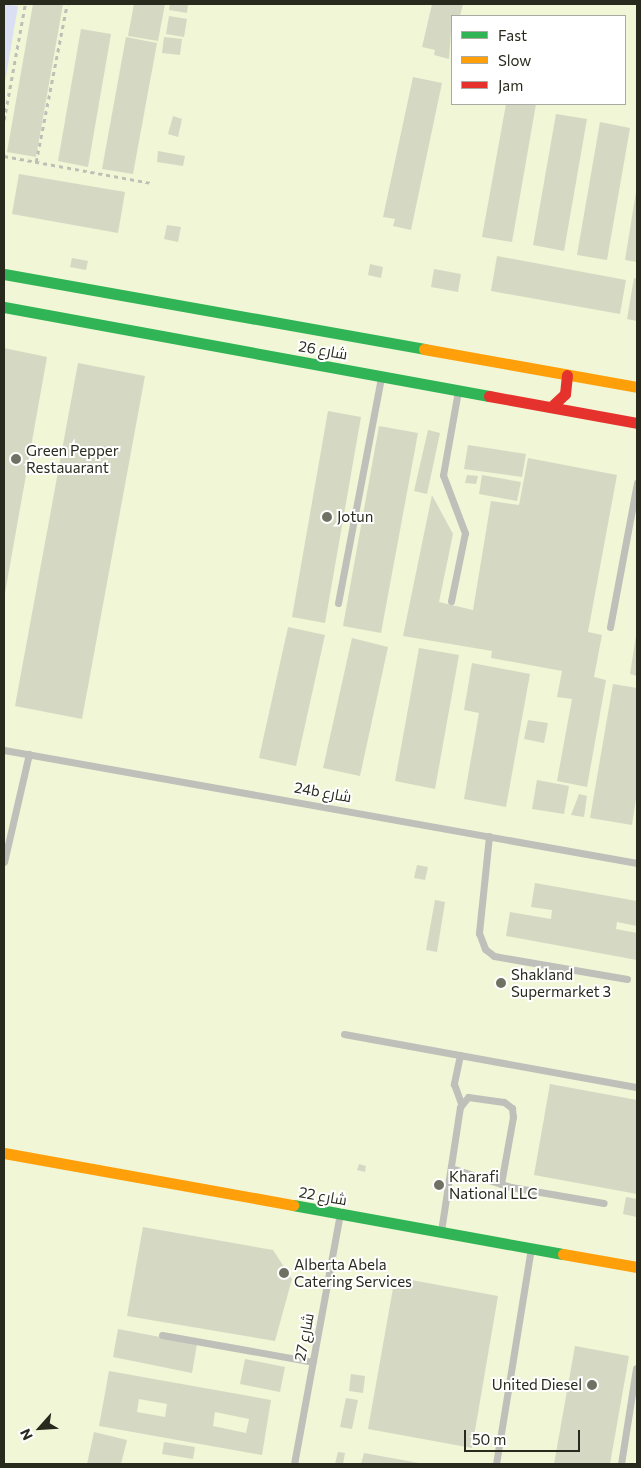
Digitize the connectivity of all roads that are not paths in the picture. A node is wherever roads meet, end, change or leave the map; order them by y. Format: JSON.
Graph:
{"nodes":[{"id":1,"x":4,"y":274,"type":"edge"},
{"id":2,"x":4,"y":307,"type":"edge"},
{"id":3,"x":566,"y":374,"type":"junction"},
{"id":4,"x":382,"y":376,"type":"junction"},
{"id":5,"x":637,"y":387,"type":"edge"},
{"id":6,"x":458,"y":390,"type":"junction"},
{"id":7,"x":552,"y":407,"type":"junction"},
{"id":8,"x":637,"y":423,"type":"edge"},
{"id":9,"x":637,"y":483,"type":"edge"},
{"id":10,"x":451,"y":601,"type":"dead end"},
{"id":11,"x":338,"y":604,"type":"dead end"},
{"id":12,"x":610,"y":627,"type":"dead end"},
{"id":13,"x":4,"y":750,"type":"edge"},
{"id":14,"x":29,"y":754,"type":"junction"},
{"id":15,"x":489,"y":836,"type":"junction"},
{"id":16,"x":4,"y":862,"type":"edge"},
{"id":17,"x":637,"y":863,"type":"edge"},
{"id":18,"x":627,"y":979,"type":"dead end"},
{"id":19,"x":344,"y":1034,"type":"dead end"},
{"id":20,"x":460,"y":1055,"type":"junction"},
{"id":21,"x":637,"y":1087,"type":"edge"},
{"id":22,"x":461,"y":1103,"type":"junction"},
{"id":23,"x":4,"y":1153,"type":"edge"},
{"id":24,"x":451,"y":1168,"type":"junction"},
{"id":25,"x":501,"y":1184,"type":"junction"},
{"id":26,"x":604,"y":1202,"type":"dead end"},
{"id":27,"x":340,"y":1214,"type":"junction"},
{"id":28,"x":441,"y":1232,"type":"junction"},
{"id":29,"x":531,"y":1248,"type":"junction"},
{"id":30,"x":637,"y":1267,"type":"edge"},
{"id":31,"x":162,"y":1335,"type":"dead end"},
{"id":32,"x":313,"y":1362,"type":"junction"},
{"id":33,"x":636,"y":1368,"type":"dead end"},
{"id":34,"x":294,"y":1464,"type":"edge"},
{"id":35,"x":496,"y":1464,"type":"edge"},
{"id":36,"x":621,"y":1464,"type":"edge"}],
"edges":[{"from":1,"to":3,"type":"street","name":"شارع 26"},
{"from":2,"to":4,"type":"street","name":"شارع 26"},
{"from":3,"to":5,"type":"street","name":"شارع 26"},
{"from":3,"to":7,"type":"street"},
{"from":4,"to":6,"type":"street","name":"شارع 26"},
{"from":4,"to":11,"type":"lane"},
{"from":6,"to":7,"type":"street","name":"شارع 26"},
{"from":6,"to":10,"type":"lane"},
{"from":7,"to":8,"type":"street","name":"شارع 26"},
{"from":9,"to":12,"type":"lane"},
{"from":13,"to":14,"type":"lane","name":"24b شارع"},
{"from":14,"to":15,"type":"lane","name":"24b شارع"},
{"from":14,"to":16,"type":"lane"},
{"from":15,"to":17,"type":"lane","name":"24b شارع"},
{"from":15,"to":18,"type":"lane"},
{"from":19,"to":20,"type":"lane"},
{"from":20,"to":21,"type":"lane"},
{"from":20,"to":22,"type":"lane"},
{"from":22,"to":24,"type":"lane"},
{"from":22,"to":25,"type":"lane"},
{"from":23,"to":27,"type":"street","name":"شارع 22"},
{"from":24,"to":25,"type":"lane"},
{"from":24,"to":28,"type":"lane"},
{"from":25,"to":26,"type":"lane"},
{"from":27,"to":28,"type":"street","name":"شارع 22"},
{"from":27,"to":32,"type":"lane","name":"شارع 27"},
{"from":28,"to":29,"type":"street","name":"شارع 22"},
{"from":29,"to":30,"type":"street","name":"شارع 22"},
{"from":29,"to":35,"type":"lane"},
{"from":31,"to":32,"type":"lane"},
{"from":32,"to":34,"type":"lane","name":"شارع 27"},
{"from":33,"to":36,"type":"lane"}]}
